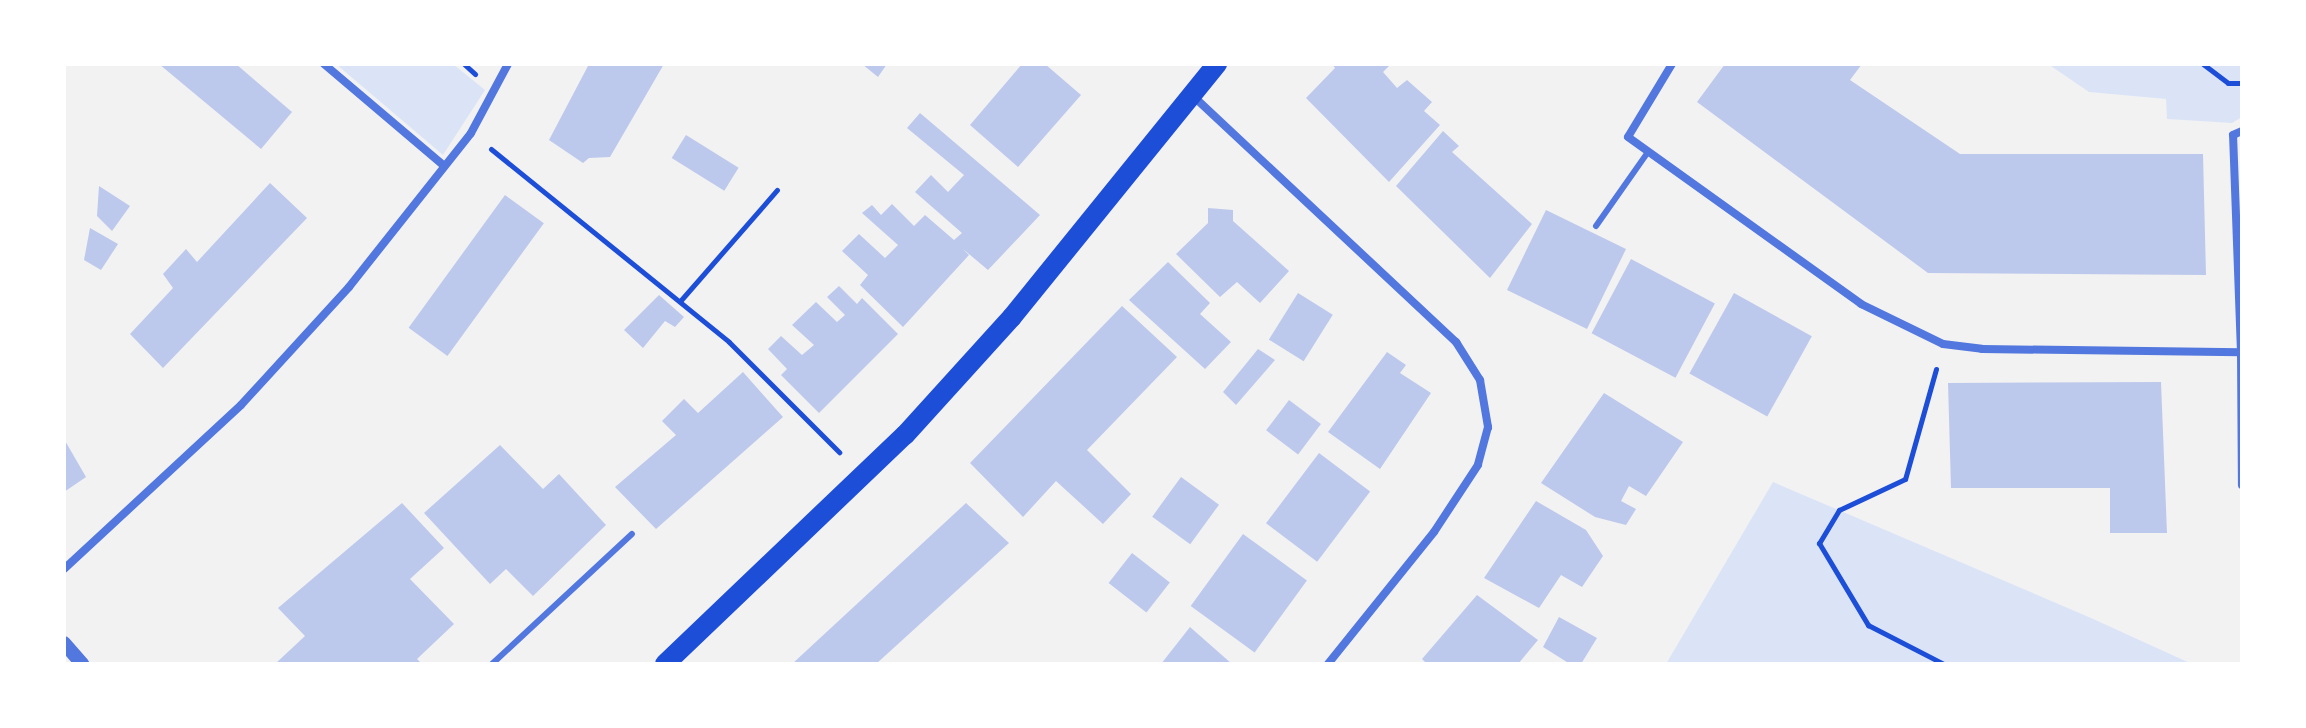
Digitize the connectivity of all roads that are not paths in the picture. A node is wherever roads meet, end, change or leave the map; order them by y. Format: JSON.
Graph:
{"nodes":[{"id":1,"x":324,"y":64,"type":"edge"},
{"id":2,"x":508,"y":64,"type":"edge"},
{"id":3,"x":1217,"y":64,"type":"edge"},
{"id":4,"x":1670,"y":68,"type":"edge"},
{"id":5,"x":1192,"y":95,"type":"junction"},
{"id":6,"x":2242,"y":131,"type":"edge"},
{"id":7,"x":1648,"y":152,"type":"junction"},
{"id":8,"x":443,"y":165,"type":"junction"},
{"id":9,"x":1596,"y":226,"type":"dead end"},
{"id":10,"x":2241,"y":352,"type":"edge"},
{"id":11,"x":2242,"y":485,"type":"edge"},
{"id":12,"x":632,"y":534,"type":"dead end"},
{"id":13,"x":64,"y":569,"type":"edge"},
{"id":14,"x":64,"y":643,"type":"edge"},
{"id":15,"x":495,"y":663,"type":"edge"},
{"id":16,"x":82,"y":664,"type":"edge"},
{"id":17,"x":665,"y":664,"type":"edge"},
{"id":18,"x":1328,"y":664,"type":"edge"}],
"edges":[{"from":1,"to":8,"type":"street"},
{"from":2,"to":8,"type":"street"},
{"from":3,"to":5,"type":"main road"},
{"from":4,"to":7,"type":"street"},
{"from":5,"to":17,"type":"main road"},
{"from":5,"to":18,"type":"street"},
{"from":6,"to":10,"type":"street"},
{"from":7,"to":9,"type":"lane"},
{"from":7,"to":10,"type":"street"},
{"from":8,"to":13,"type":"street"},
{"from":10,"to":11,"type":"street"},
{"from":12,"to":15,"type":"lane"},
{"from":14,"to":16,"type":"street"}]}
